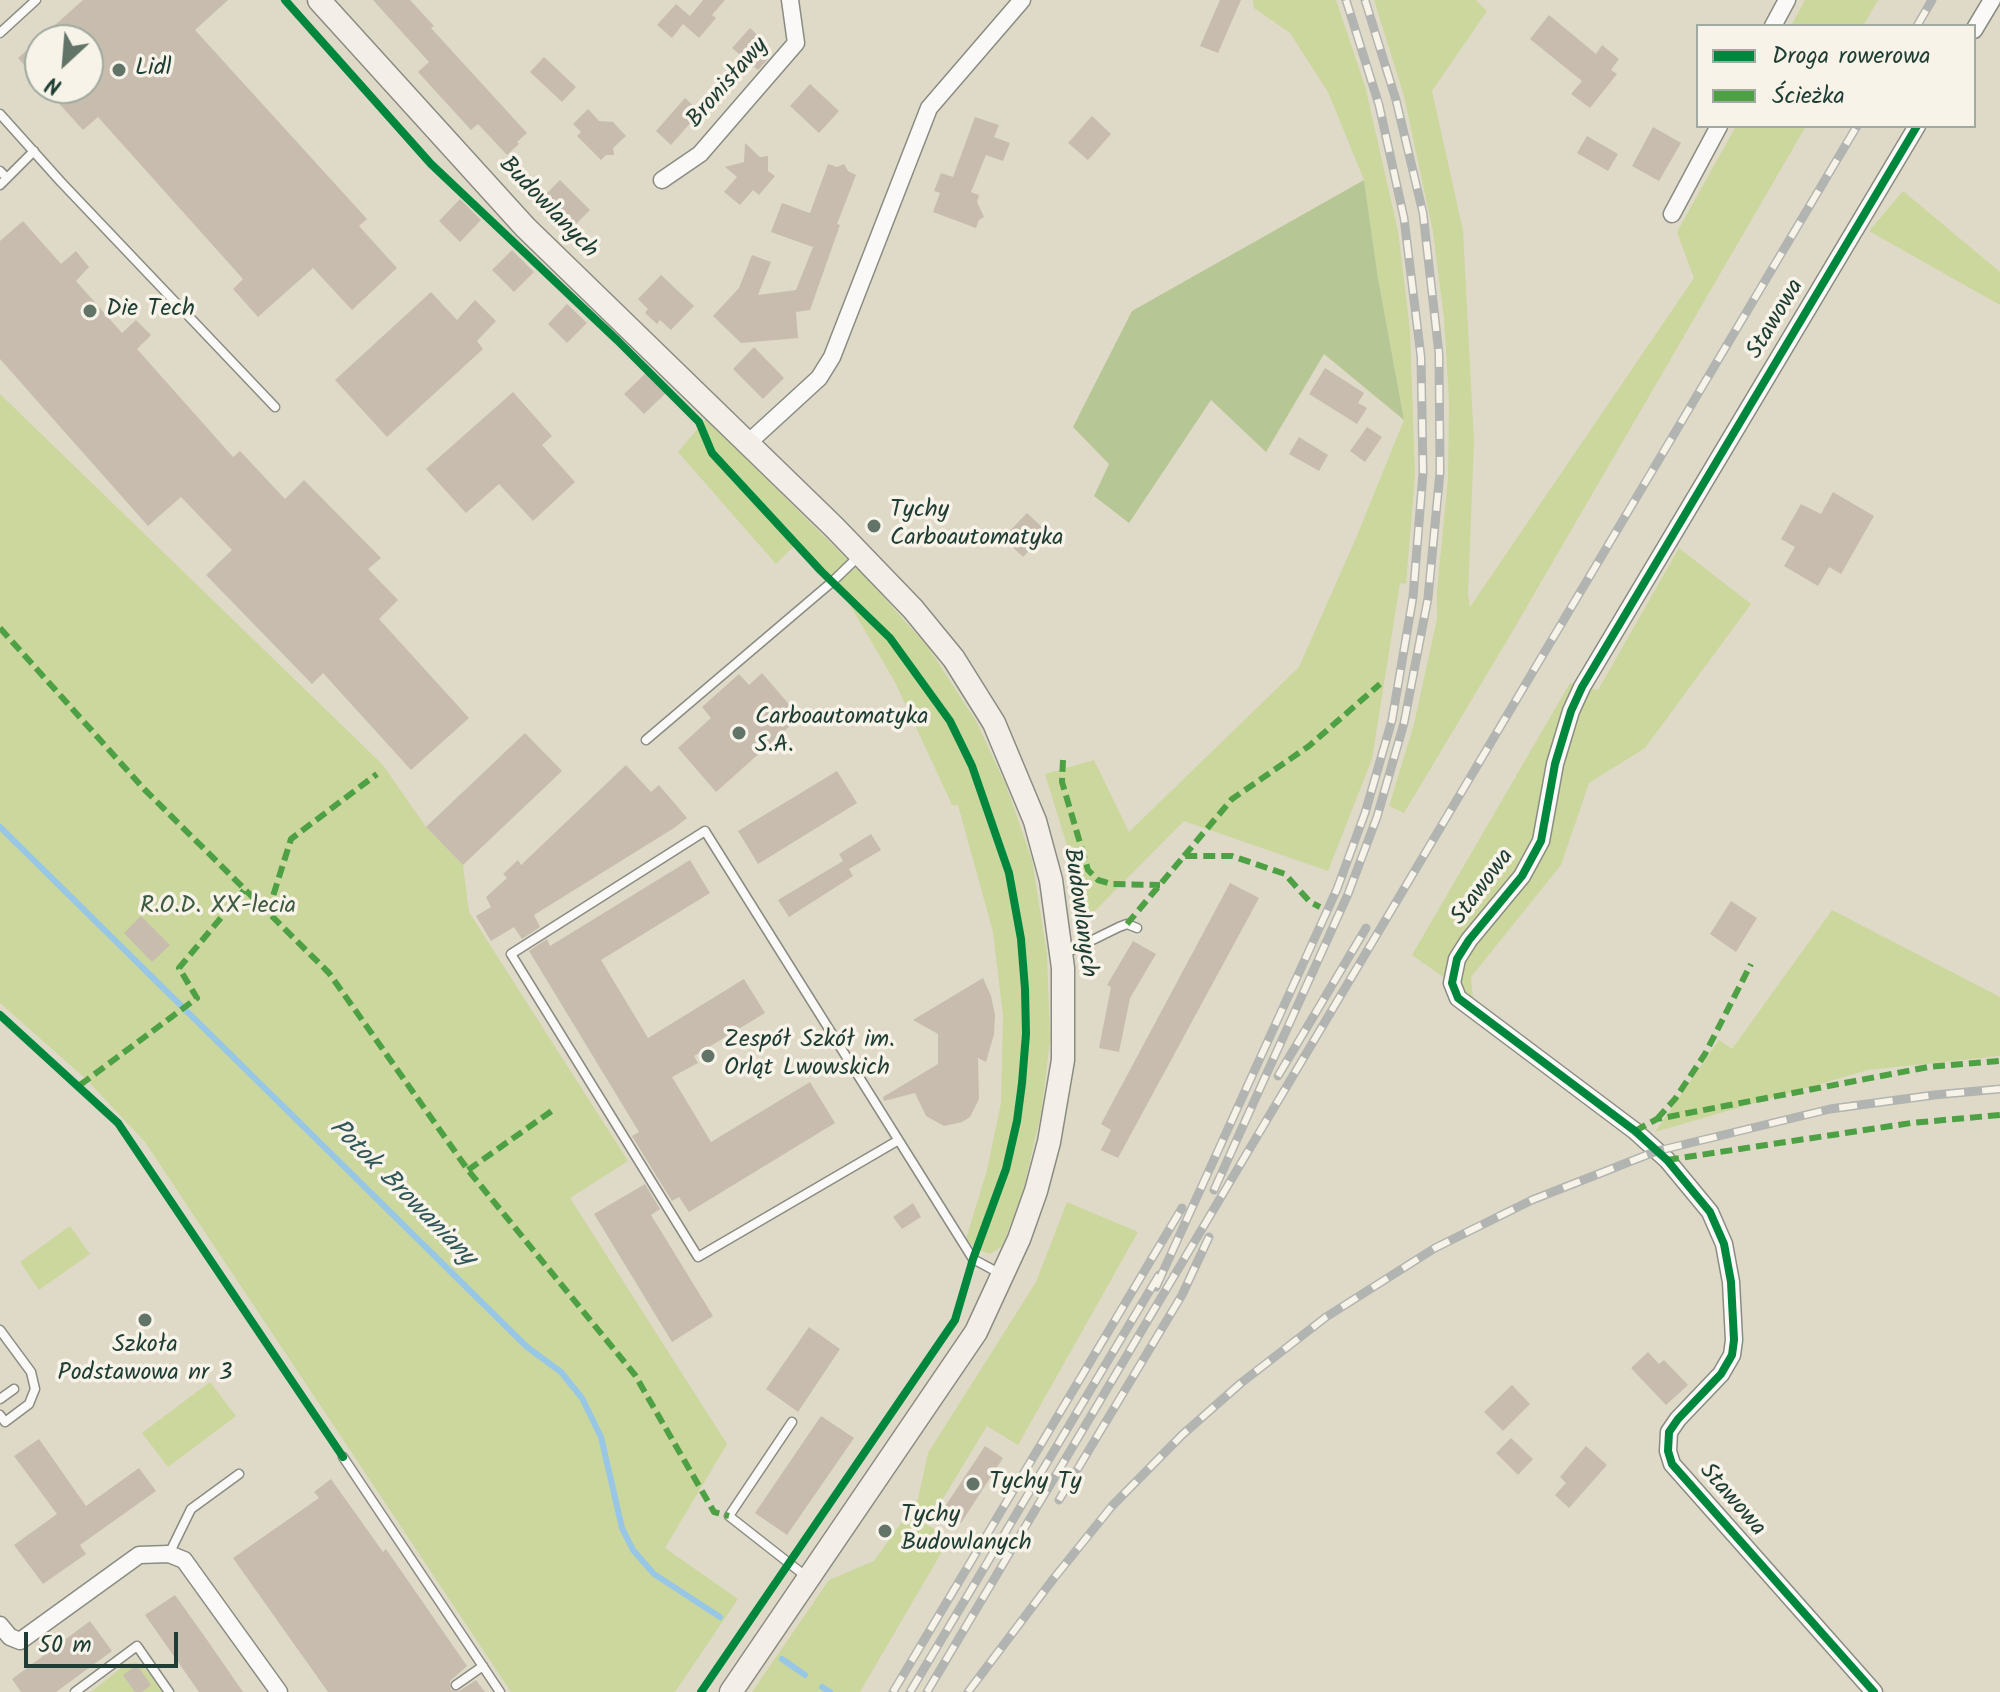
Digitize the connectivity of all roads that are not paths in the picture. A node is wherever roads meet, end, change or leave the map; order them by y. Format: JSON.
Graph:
{"nodes":[{"id":1,"x":36,"y":0,"type":"edge"},
{"id":2,"x":319,"y":0,"type":"edge"},
{"id":3,"x":790,"y":0,"type":"edge"},
{"id":4,"x":1022,"y":0,"type":"edge"},
{"id":5,"x":1787,"y":0,"type":"edge"},
{"id":6,"x":1992,"y":0,"type":"edge"},
{"id":7,"x":1774,"y":24,"type":"edge"},
{"id":8,"x":1976,"y":27,"type":"edge"},
{"id":9,"x":0,"y":33,"type":"edge"},
{"id":10,"x":0,"y":114,"type":"edge"},
{"id":11,"x":1718,"y":128,"type":"edge"},
{"id":12,"x":1916,"y":128,"type":"edge"},
{"id":13,"x":34,"y":151,"type":"junction"},
{"id":14,"x":0,"y":171,"type":"edge"},
{"id":15,"x":662,"y":180,"type":"dead end"},
{"id":16,"x":4,"y":182,"type":"edge"},
{"id":17,"x":1672,"y":214,"type":"dead end"},
{"id":18,"x":275,"y":407,"type":"dead end"},
{"id":19,"x":748,"y":443,"type":"junction"},
{"id":20,"x":861,"y":554,"type":"junction"},
{"id":21,"x":646,"y":740,"type":"dead end"},
{"id":22,"x":1137,"y":928,"type":"dead end"},
{"id":23,"x":1061,"y":955,"type":"junction"},
{"id":24,"x":897,"y":1141,"type":"junction"},
{"id":25,"x":1003,"y":1275,"type":"junction"},
{"id":26,"x":0,"y":1330,"type":"edge"},
{"id":27,"x":14,"y":1389,"type":"dead end"},
{"id":28,"x":0,"y":1399,"type":"edge"},
{"id":29,"x":0,"y":1415,"type":"edge"},
{"id":30,"x":792,"y":1422,"type":"dead end"},
{"id":31,"x":343,"y":1457,"type":"dead end"},
{"id":32,"x":239,"y":1474,"type":"dead end"},
{"id":33,"x":177,"y":1557,"type":"junction"},
{"id":34,"x":809,"y":1579,"type":"junction"},
{"id":35,"x":0,"y":1625,"type":"edge"},
{"id":36,"x":483,"y":1666,"type":"junction"},
{"id":37,"x":456,"y":1685,"type":"dead end"},
{"id":38,"x":75,"y":1692,"type":"edge"},
{"id":39,"x":169,"y":1692,"type":"edge"},
{"id":40,"x":279,"y":1692,"type":"edge"},
{"id":41,"x":500,"y":1692,"type":"edge"},
{"id":42,"x":731,"y":1692,"type":"edge"},
{"id":43,"x":1874,"y":1692,"type":"edge"}],
"edges":[{"from":1,"to":9,"type":"lane"},
{"from":2,"to":19,"type":"street","name":"Budowlanych"},
{"from":3,"to":15,"type":"street","name":"Bronisławy"},
{"from":4,"to":19,"type":"street"},
{"from":5,"to":7,"type":"street"},
{"from":6,"to":8,"type":"street"},
{"from":10,"to":13,"type":"lane"},
{"from":11,"to":17,"type":"street"},
{"from":12,"to":43,"type":"street","name":"Stawowa"},
{"from":13,"to":16,"type":"lane"},
{"from":13,"to":18,"type":"lane"},
{"from":14,"to":16,"type":"lane"},
{"from":19,"to":20,"type":"street","name":"Budowlanych"},
{"from":20,"to":21,"type":"lane"},
{"from":20,"to":23,"type":"street","name":"Budowlanych"},
{"from":22,"to":23,"type":"lane"},
{"from":23,"to":25,"type":"street","name":"Budowlanych"},
{"from":24,"to":24,"type":"lane"},
{"from":24,"to":25,"type":"lane"},
{"from":25,"to":34,"type":"street","name":"Budowlanych"},
{"from":26,"to":29,"type":"lane"},
{"from":27,"to":28,"type":"lane"},
{"from":30,"to":34,"type":"lane"},
{"from":31,"to":36,"type":"lane"},
{"from":32,"to":33,"type":"lane"},
{"from":33,"to":35,"type":"street"},
{"from":33,"to":40,"type":"street"},
{"from":34,"to":42,"type":"street","name":"Budowlanych"},
{"from":36,"to":37,"type":"lane"},
{"from":36,"to":41,"type":"lane"},
{"from":38,"to":39,"type":"lane"}]}
